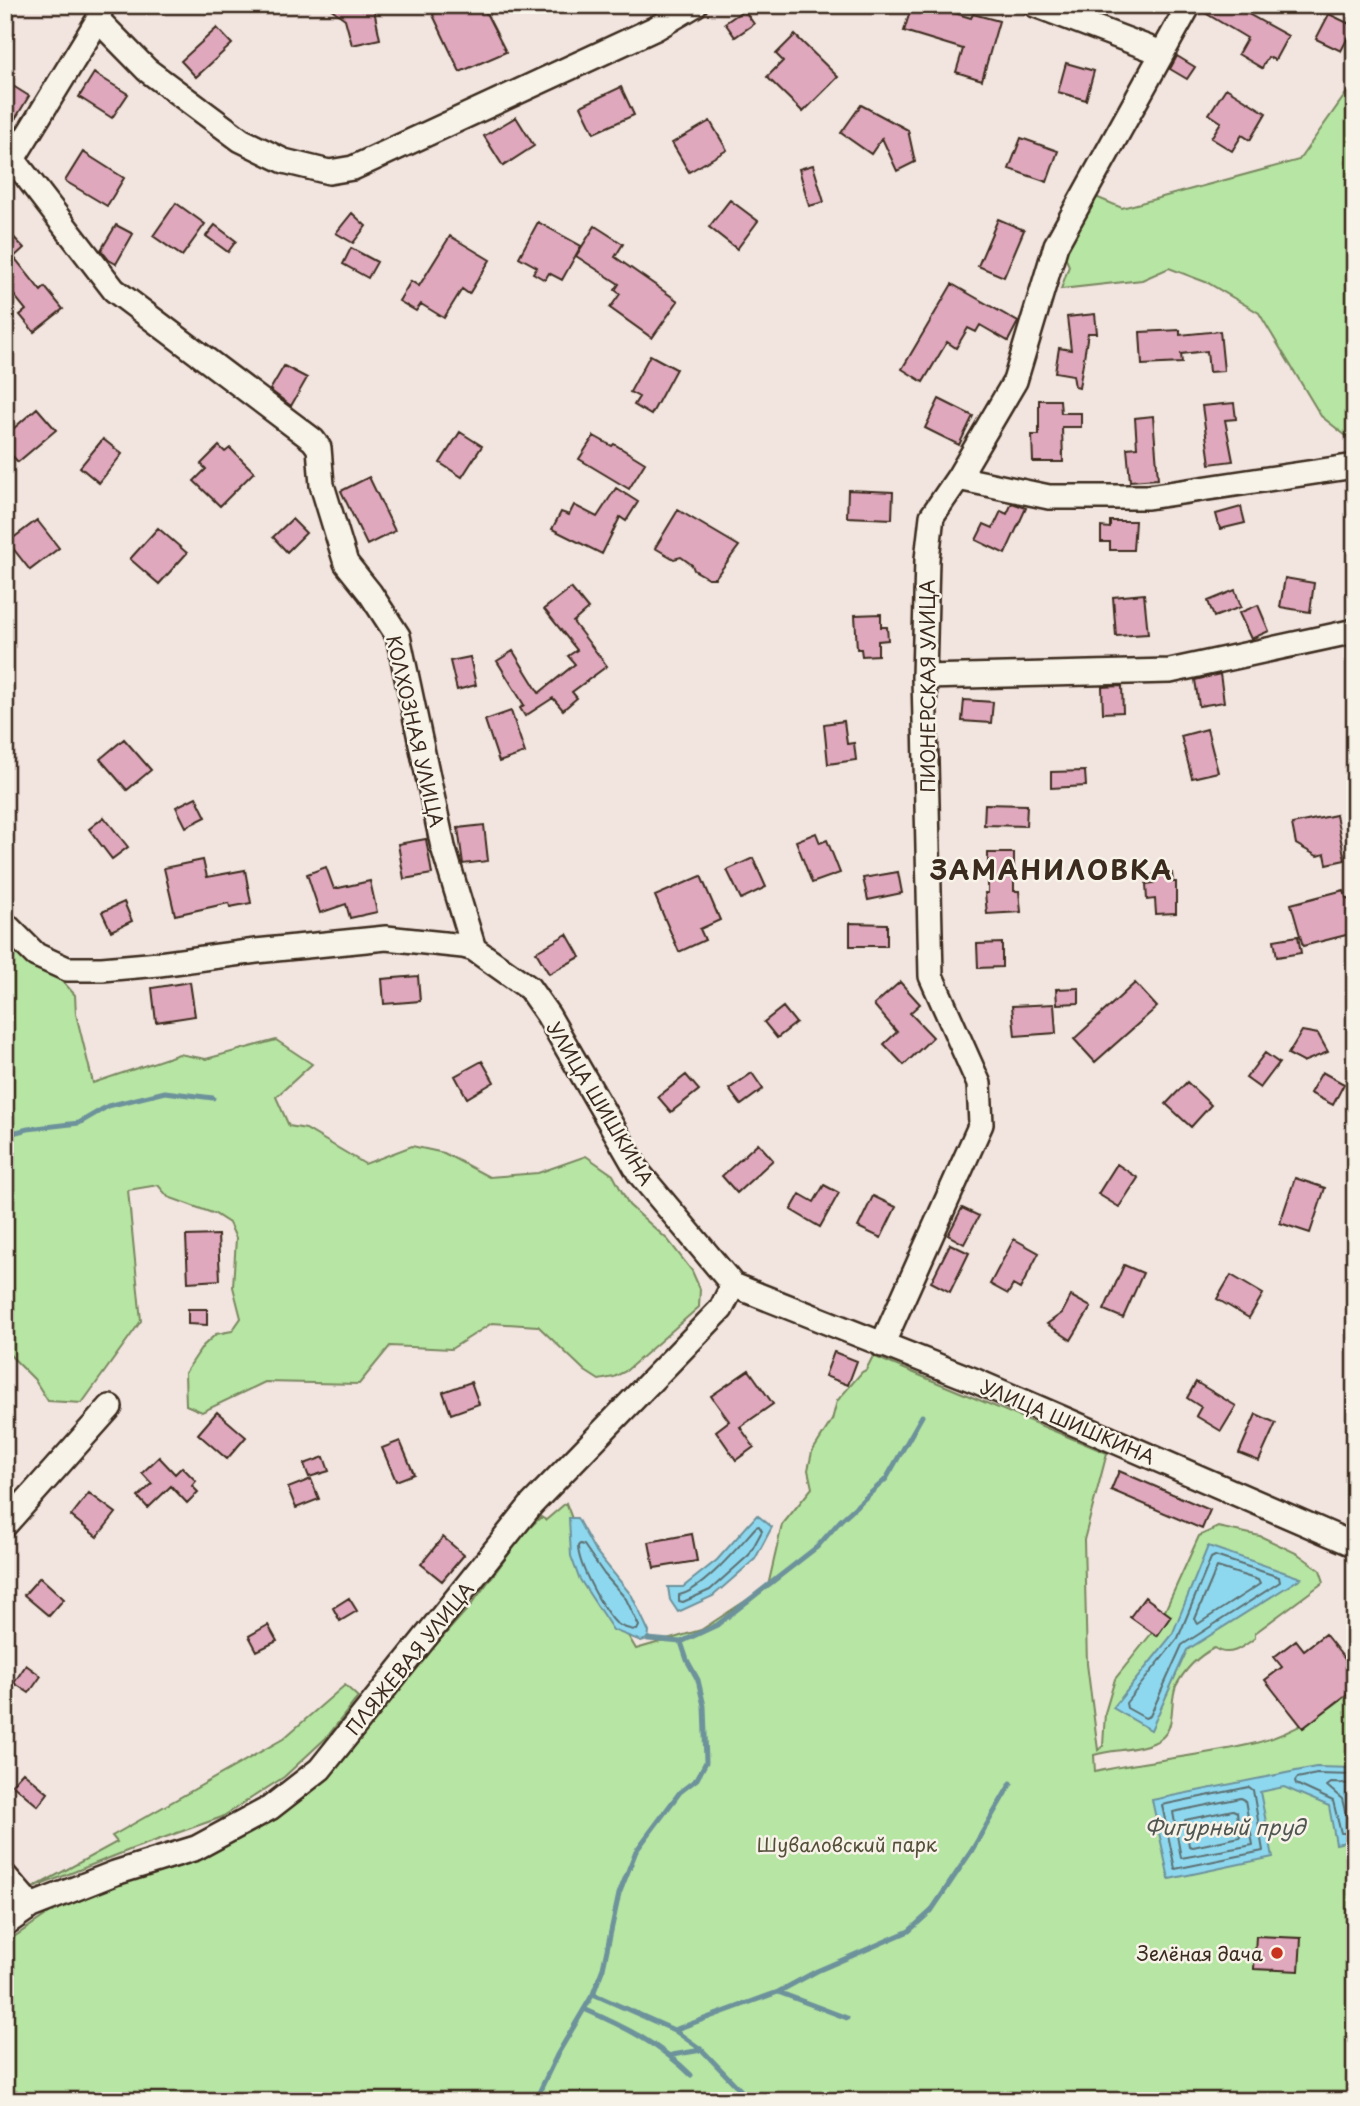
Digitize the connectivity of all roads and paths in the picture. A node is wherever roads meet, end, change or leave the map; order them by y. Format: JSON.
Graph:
{"nodes":[{"id":1,"x":695,"y":5,"type":"edge"},
{"id":2,"x":1035,"y":5,"type":"edge"},
{"id":3,"x":1189,"y":5,"type":"edge"},
{"id":4,"x":100,"y":13,"type":"edge"},
{"id":5,"x":1162,"y":53,"type":"junction"},
{"id":6,"x":9,"y":163,"type":"edge"},
{"id":7,"x":1355,"y":466,"type":"edge"},
{"id":8,"x":958,"y":478,"type":"junction"},
{"id":9,"x":1355,"y":631,"type":"edge"},
{"id":10,"x":924,"y":677,"type":"junction"},
{"id":11,"x":5,"y":924,"type":"edge"},
{"id":12,"x":474,"y":949,"type":"junction"},
{"id":13,"x":733,"y":1285,"type":"junction"},
{"id":14,"x":882,"y":1345,"type":"junction"},
{"id":15,"x":110,"y":1407,"type":"dead end"},
{"id":16,"x":5,"y":1525,"type":"edge"},
{"id":17,"x":1355,"y":1545,"type":"edge"},
{"id":18,"x":5,"y":1876,"type":"edge"},
{"id":19,"x":31,"y":1906,"type":"junction"},
{"id":20,"x":5,"y":1924,"type":"edge"}],
"edges":[{"from":1,"to":4,"type":"street"},
{"from":2,"to":5,"type":"street"},
{"from":3,"to":5,"type":"street","name":"ПИОНЕРСКАЯ УЛИЦА"},
{"from":4,"to":6,"type":"street"},
{"from":5,"to":8,"type":"street","name":"ПИОНЕРСКАЯ УЛИЦА"},
{"from":6,"to":12,"type":"street","name":"КОЛХОЗНАЯ УЛИЦА"},
{"from":7,"to":8,"type":"street"},
{"from":8,"to":10,"type":"street","name":"ПИОНЕРСКАЯ УЛИЦА"},
{"from":9,"to":10,"type":"street"},
{"from":10,"to":14,"type":"street","name":"ПИОНЕРСКАЯ УЛИЦА"},
{"from":11,"to":12,"type":"street","name":"УЛИЦА ШИШКИНА"},
{"from":12,"to":13,"type":"street","name":"УЛИЦА ШИШКИНА"},
{"from":13,"to":14,"type":"street","name":"УЛИЦА ШИШКИНА"},
{"from":13,"to":19,"type":"street","name":"ПЛЯЖЕВАЯ УЛИЦА"},
{"from":14,"to":17,"type":"street","name":"УЛИЦА ШИШКИНА"},
{"from":15,"to":16,"type":"street"},
{"from":18,"to":19,"type":"street"},
{"from":19,"to":20,"type":"street","name":"ПЛЯЖЕВАЯ УЛИЦА"}]}
